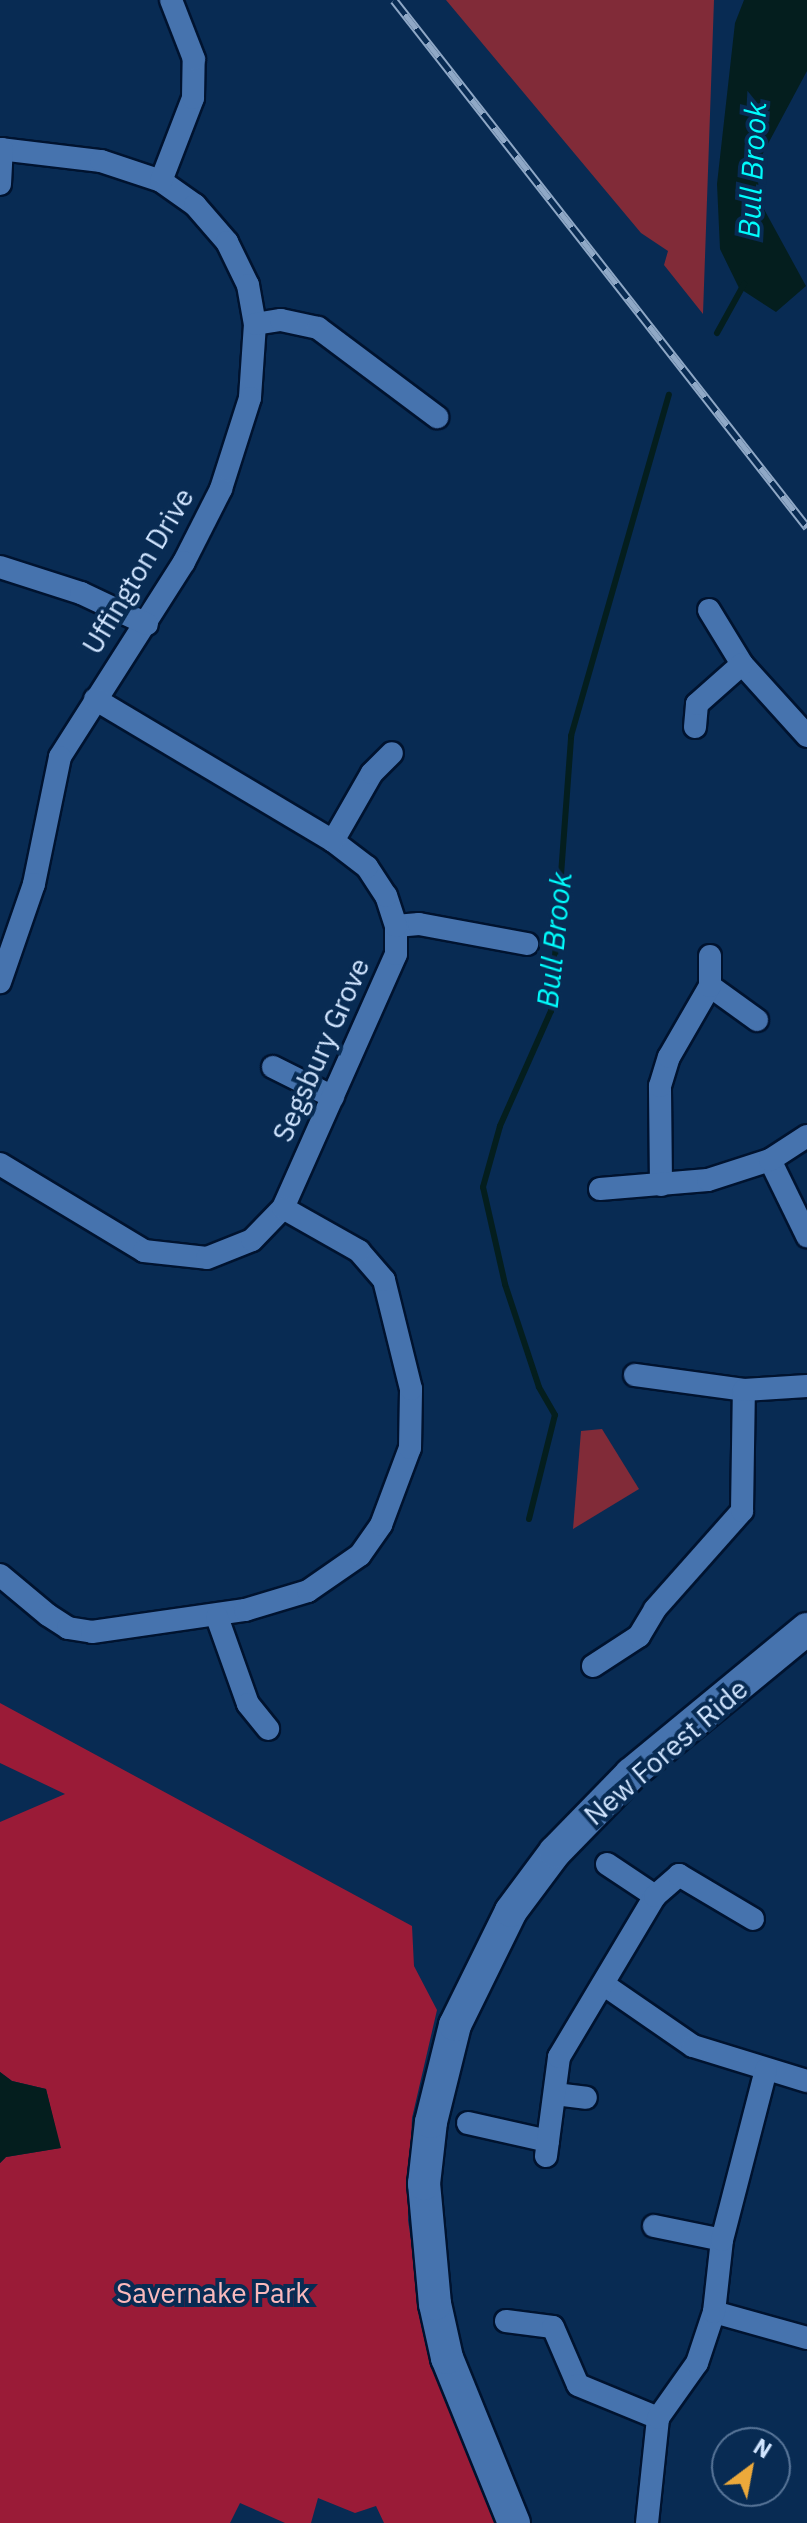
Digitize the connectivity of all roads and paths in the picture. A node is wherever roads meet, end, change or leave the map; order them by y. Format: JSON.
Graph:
{"nodes":[{"id":1,"x":171,"y":0,"type":"edge"},
{"id":2,"x":1,"y":149,"type":"edge"},
{"id":3,"x":161,"y":181,"type":"junction"},
{"id":4,"x":0,"y":184,"type":"edge"},
{"id":5,"x":255,"y":324,"type":"junction"},
{"id":6,"x":437,"y":417,"type":"dead end"},
{"id":7,"x":0,"y":567,"type":"edge"},
{"id":8,"x":709,"y":610,"type":"dead end"},
{"id":9,"x":147,"y":624,"type":"junction"},
{"id":10,"x":742,"y":664,"type":"junction"},
{"id":11,"x":95,"y":699,"type":"junction"},
{"id":12,"x":695,"y":727,"type":"dead end"},
{"id":13,"x":807,"y":736,"type":"edge"},
{"id":14,"x":392,"y":753,"type":"dead end"},
{"id":15,"x":333,"y":841,"type":"junction"},
{"id":16,"x":396,"y":926,"type":"junction"},
{"id":17,"x":527,"y":944,"type":"dead end"},
{"id":18,"x":710,"y":956,"type":"dead end"},
{"id":19,"x":0,"y":982,"type":"edge"},
{"id":20,"x":710,"y":986,"type":"junction"},
{"id":21,"x":757,"y":1020,"type":"dead end"},
{"id":22,"x":273,"y":1067,"type":"dead end"},
{"id":23,"x":333,"y":1097,"type":"junction"},
{"id":24,"x":807,"y":1136,"type":"edge"},
{"id":25,"x":770,"y":1160,"type":"junction"},
{"id":26,"x":0,"y":1164,"type":"edge"},
{"id":27,"x":661,"y":1185,"type":"junction"},
{"id":28,"x":600,"y":1189,"type":"dead end"},
{"id":29,"x":283,"y":1208,"type":"junction"},
{"id":30,"x":807,"y":1236,"type":"edge"},
{"id":31,"x":635,"y":1375,"type":"dead end"},
{"id":32,"x":807,"y":1386,"type":"edge"},
{"id":33,"x":744,"y":1390,"type":"junction"},
{"id":34,"x":0,"y":1575,"type":"edge"},
{"id":35,"x":217,"y":1617,"type":"junction"},
{"id":36,"x":805,"y":1633,"type":"edge"},
{"id":37,"x":593,"y":1666,"type":"dead end"},
{"id":38,"x":268,"y":1729,"type":"dead end"},
{"id":39,"x":607,"y":1864,"type":"dead end"},
{"id":40,"x":655,"y":1896,"type":"junction"},
{"id":41,"x":753,"y":1919,"type":"dead end"},
{"id":42,"x":603,"y":1984,"type":"junction"},
{"id":43,"x":766,"y":2070,"type":"junction"},
{"id":44,"x":807,"y":2081,"type":"edge"},
{"id":45,"x":555,"y":2094,"type":"junction"},
{"id":46,"x":586,"y":2098,"type":"dead end"},
{"id":47,"x":468,"y":2123,"type":"dead end"},
{"id":48,"x":654,"y":2226,"type":"dead end"},
{"id":49,"x":722,"y":2240,"type":"junction"},
{"id":50,"x":714,"y":2312,"type":"junction"},
{"id":51,"x":506,"y":2321,"type":"dead end"},
{"id":52,"x":807,"y":2338,"type":"edge"},
{"id":53,"x":658,"y":2418,"type":"junction"},
{"id":54,"x":490,"y":2464,"type":"junction"},
{"id":55,"x":514,"y":2523,"type":"edge"},
{"id":56,"x":539,"y":2523,"type":"edge"},
{"id":57,"x":647,"y":2523,"type":"edge"}],
"edges":[{"from":1,"to":3,"type":"street"},
{"from":2,"to":3,"type":"street","name":"Uffington Drive"},
{"from":2,"to":4,"type":"street"},
{"from":3,"to":5,"type":"street","name":"Uffington Drive"},
{"from":5,"to":6,"type":"street"},
{"from":5,"to":9,"type":"street","name":"Uffington Drive"},
{"from":7,"to":9,"type":"street"},
{"from":8,"to":10,"type":"street"},
{"from":9,"to":11,"type":"street","name":"Uffington Drive"},
{"from":10,"to":12,"type":"street"},
{"from":10,"to":13,"type":"street"},
{"from":11,"to":15,"type":"street","name":"Segsbury Grove"},
{"from":11,"to":19,"type":"street","name":"Uffington Drive"},
{"from":14,"to":15,"type":"street"},
{"from":15,"to":16,"type":"street","name":"Segsbury Grove"},
{"from":16,"to":17,"type":"street"},
{"from":16,"to":23,"type":"street","name":"Segsbury Grove"},
{"from":18,"to":20,"type":"street"},
{"from":20,"to":21,"type":"street"},
{"from":20,"to":27,"type":"street"},
{"from":22,"to":23,"type":"street"},
{"from":23,"to":29,"type":"street","name":"Segsbury Grove"},
{"from":24,"to":25,"type":"street"},
{"from":25,"to":27,"type":"street"},
{"from":25,"to":30,"type":"street"},
{"from":26,"to":29,"type":"street","name":"Segsbury Grove"},
{"from":27,"to":28,"type":"street"},
{"from":29,"to":35,"type":"street"},
{"from":31,"to":33,"type":"street"},
{"from":32,"to":33,"type":"street"},
{"from":33,"to":37,"type":"street"},
{"from":34,"to":35,"type":"street"},
{"from":35,"to":38,"type":"street"},
{"from":36,"to":54,"type":"main road","name":"New Forest Ride"},
{"from":39,"to":40,"type":"street"},
{"from":40,"to":41,"type":"street"},
{"from":40,"to":42,"type":"street"},
{"from":42,"to":43,"type":"street"},
{"from":42,"to":45,"type":"street"},
{"from":43,"to":44,"type":"street"},
{"from":43,"to":49,"type":"street"},
{"from":45,"to":46,"type":"street"},
{"from":45,"to":47,"type":"street"},
{"from":48,"to":49,"type":"street"},
{"from":49,"to":50,"type":"street"},
{"from":50,"to":52,"type":"street"},
{"from":50,"to":53,"type":"street"},
{"from":51,"to":53,"type":"street"},
{"from":53,"to":57,"type":"street"},
{"from":54,"to":55,"type":"main road","name":"New Forest Ride"},
{"from":54,"to":56,"type":"main road","name":"New Forest Ride"}]}
